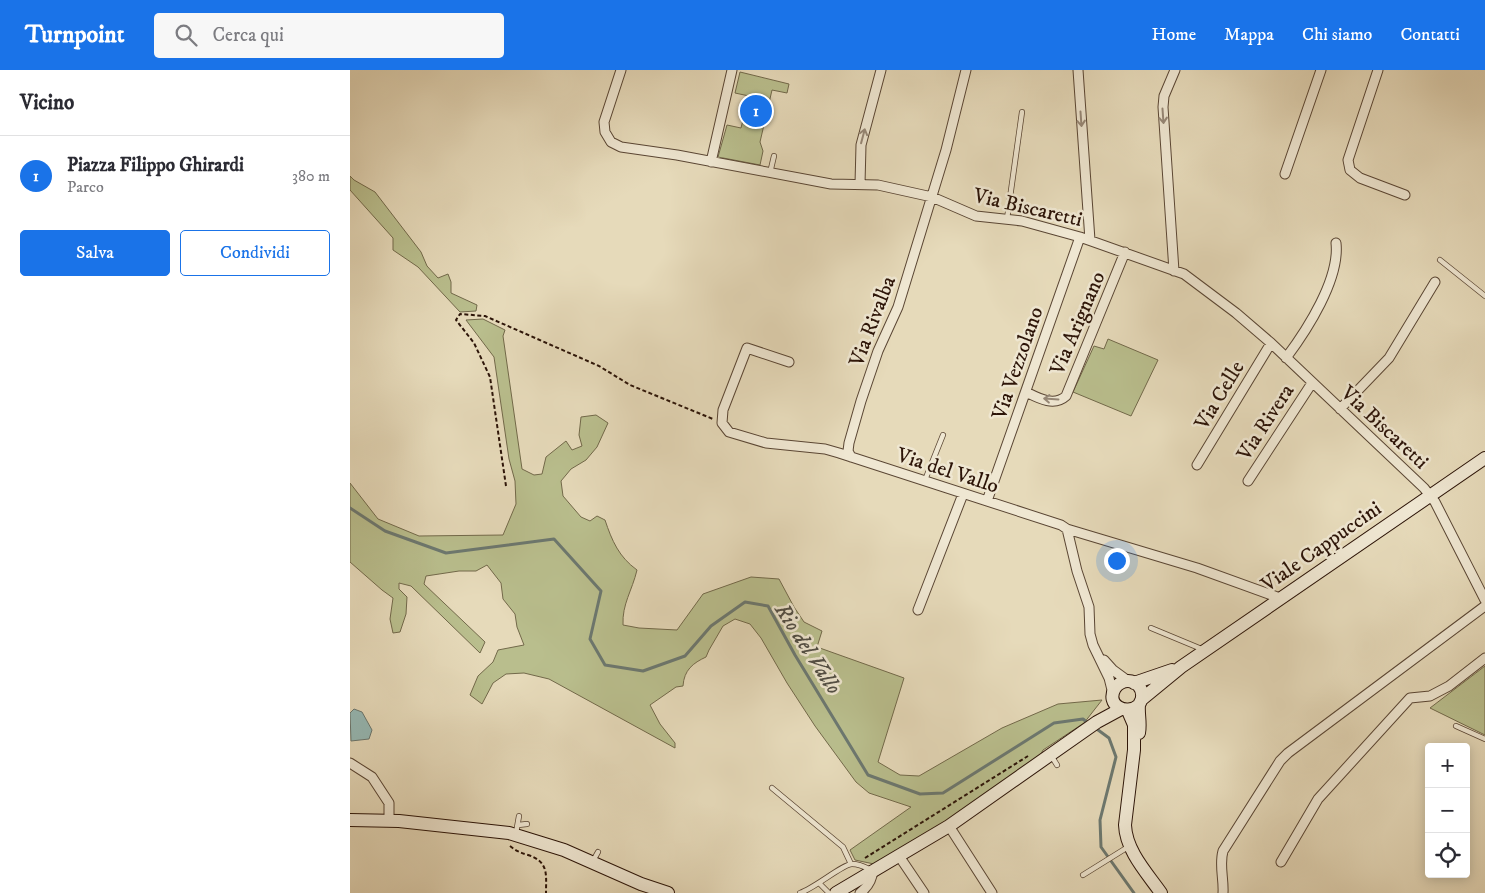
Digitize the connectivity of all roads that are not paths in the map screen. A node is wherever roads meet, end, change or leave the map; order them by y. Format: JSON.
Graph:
{"nodes":[{"id":1,"x":621,"y":70,"type":"edge"},
{"id":2,"x":732,"y":70,"type":"edge"},
{"id":3,"x":880,"y":70,"type":"edge"},
{"id":4,"x":966,"y":70,"type":"edge"},
{"id":5,"x":1078,"y":70,"type":"edge"},
{"id":6,"x":1175,"y":70,"type":"edge"},
{"id":7,"x":1321,"y":70,"type":"edge"},
{"id":8,"x":1378,"y":70,"type":"edge"},
{"id":9,"x":1022,"y":112,"type":"dead end"},
{"id":10,"x":774,"y":156,"type":"dead end"},
{"id":11,"x":711,"y":162,"type":"junction"},
{"id":12,"x":770,"y":173,"type":"junction"},
{"id":13,"x":1285,"y":174,"type":"dead end"},
{"id":14,"x":860,"y":184,"type":"junction"},
{"id":15,"x":1405,"y":195,"type":"dead end"},
{"id":16,"x":932,"y":197,"type":"junction"},
{"id":17,"x":1007,"y":219,"type":"junction"},
{"id":18,"x":1080,"y":237,"type":"junction"},
{"id":19,"x":1090,"y":240,"type":"junction"},
{"id":20,"x":1336,"y":243,"type":"dead end"},
{"id":21,"x":1125,"y":252,"type":"junction"},
{"id":22,"x":1440,"y":260,"type":"dead end"},
{"id":23,"x":1174,"y":271,"type":"junction"},
{"id":24,"x":1435,"y":282,"type":"dead end"},
{"id":25,"x":1485,"y":296,"type":"edge"},
{"id":26,"x":1271,"y":343,"type":"junction"},
{"id":27,"x":1286,"y":358,"type":"junction"},
{"id":28,"x":789,"y":362,"type":"dead end"},
{"id":29,"x":1312,"y":383,"type":"junction"},
{"id":30,"x":1026,"y":392,"type":"junction"},
{"id":31,"x":1340,"y":409,"type":"junction"},
{"id":32,"x":943,"y":435,"type":"dead end"},
{"id":33,"x":851,"y":457,"type":"junction"},
{"id":34,"x":1485,"y":458,"type":"edge"},
{"id":35,"x":1197,"y":466,"type":"dead end"},
{"id":36,"x":1248,"y":481,"type":"dead end"},
{"id":37,"x":925,"y":482,"type":"junction"},
{"id":38,"x":963,"y":494,"type":"junction"},
{"id":39,"x":1430,"y":495,"type":"junction"},
{"id":40,"x":987,"y":501,"type":"junction"},
{"id":41,"x":1067,"y":530,"type":"junction"},
{"id":42,"x":1280,"y":598,"type":"junction"},
{"id":43,"x":1485,"y":600,"type":"edge"},
{"id":44,"x":1485,"y":606,"type":"edge"},
{"id":45,"x":918,"y":610,"type":"dead end"},
{"id":46,"x":1151,"y":628,"type":"dead end"},
{"id":47,"x":1205,"y":650,"type":"junction"},
{"id":48,"x":1098,"y":655,"type":"junction"},
{"id":49,"x":1485,"y":658,"type":"edge"},
{"id":50,"x":1180,"y":668,"type":"junction"},
{"id":51,"x":1131,"y":682,"type":"junction"},
{"id":52,"x":1126,"y":703,"type":"junction"},
{"id":53,"x":1456,"y":726,"type":"dead end"},
{"id":54,"x":1485,"y":738,"type":"edge"},
{"id":55,"x":350,"y":763,"type":"edge"},
{"id":56,"x":772,"y":788,"type":"dead end"},
{"id":57,"x":519,"y":816,"type":"dead end"},
{"id":58,"x":350,"y":820,"type":"edge"},
{"id":59,"x":389,"y":820,"type":"junction"},
{"id":60,"x":527,"y":824,"type":"dead end"},
{"id":61,"x":949,"y":826,"type":"junction"},
{"id":62,"x":514,"y":831,"type":"junction"},
{"id":63,"x":1129,"y":846,"type":"junction"},
{"id":64,"x":899,"y":856,"type":"junction"},
{"id":65,"x":1281,"y":862,"type":"dead end"},
{"id":66,"x":853,"y":864,"type":"junction"},
{"id":67,"x":873,"y":870,"type":"junction"},
{"id":68,"x":1083,"y":875,"type":"dead end"},
{"id":69,"x":820,"y":884,"type":"junction"},
{"id":70,"x":668,"y":893,"type":"edge"},
{"id":71,"x":800,"y":893,"type":"edge"},
{"id":72,"x":829,"y":893,"type":"edge"},
{"id":73,"x":836,"y":893,"type":"edge"},
{"id":74,"x":860,"y":893,"type":"edge"},
{"id":75,"x":924,"y":893,"type":"edge"},
{"id":76,"x":992,"y":893,"type":"edge"},
{"id":77,"x":1161,"y":893,"type":"edge"},
{"id":78,"x":1223,"y":893,"type":"edge"}],
"edges":[{"from":1,"to":11,"type":"street","name":"Via Biscaretti"},
{"from":2,"to":11,"type":"street"},
{"from":14,"to":3,"type":"street","one_way":true},
{"from":4,"to":16,"type":"street","name":"Via Rivalba"},
{"from":5,"to":19,"type":"street","one_way":true},
{"from":6,"to":23,"type":"street","one_way":true},
{"from":7,"to":13,"type":"street"},
{"from":8,"to":15,"type":"street"},
{"from":9,"to":17,"type":"lane"},
{"from":10,"to":12,"type":"lane"},
{"from":11,"to":12,"type":"street","name":"Via Biscaretti"},
{"from":12,"to":14,"type":"street","name":"Via Biscaretti"},
{"from":14,"to":16,"type":"street","name":"Via Biscaretti"},
{"from":16,"to":17,"type":"street","name":"Via Biscaretti"},
{"from":16,"to":33,"type":"street","name":"Via Rivalba"},
{"from":17,"to":18,"type":"street","name":"Via Biscaretti"},
{"from":18,"to":19,"type":"street","name":"Via Biscaretti"},
{"from":18,"to":30,"type":"street","name":"Via Vezzolano"},
{"from":19,"to":21,"type":"street","name":"Via Biscaretti"},
{"from":20,"to":27,"type":"street"},
{"from":21,"to":23,"type":"street","name":"Via Biscaretti"},
{"from":21,"to":30,"type":"street","name":"Via Arignano","one_way":true},
{"from":22,"to":25,"type":"lane"},
{"from":23,"to":26,"type":"street","name":"Via Biscaretti"},
{"from":24,"to":31,"type":"street"},
{"from":26,"to":27,"type":"street","name":"Via Biscaretti"},
{"from":26,"to":35,"type":"street","name":"Via Celle"},
{"from":27,"to":29,"type":"street","name":"Via Biscaretti"},
{"from":28,"to":33,"type":"street","name":"Via del Vallo"},
{"from":29,"to":31,"type":"street","name":"Via Biscaretti"},
{"from":29,"to":36,"type":"street","name":"Via Rivera"},
{"from":30,"to":40,"type":"street","name":"Via Vezzolano"},
{"from":31,"to":39,"type":"street","name":"Via Biscaretti"},
{"from":32,"to":37,"type":"lane"},
{"from":33,"to":37,"type":"street","name":"Via del Vallo"},
{"from":34,"to":39,"type":"main road","name":"Viale Cappuccini"},
{"from":37,"to":38,"type":"street","name":"Via del Vallo"},
{"from":38,"to":40,"type":"street","name":"Via del Vallo"},
{"from":38,"to":45,"type":"street"},
{"from":39,"to":42,"type":"main road","name":"Viale Cappuccini"},
{"from":39,"to":43,"type":"street","name":"Via Biscaretti"},
{"from":40,"to":41,"type":"street","name":"Via del Vallo"},
{"from":41,"to":42,"type":"street","name":"Via del Vallo"},
{"from":41,"to":48,"type":"street"},
{"from":42,"to":47,"type":"main road","name":"Viale Cappuccini"},
{"from":44,"to":78,"type":"street"},
{"from":46,"to":47,"type":"lane"},
{"from":47,"to":50,"type":"main road","name":"Viale Cappuccini"},
{"from":48,"to":51,"type":"street"},
{"from":48,"to":52,"type":"street"},
{"from":49,"to":65,"type":"street"},
{"from":50,"to":51,"type":"main road","name":"Viale Cappuccini"},
{"from":50,"to":52,"type":"main road","name":"Viale Cappuccini"},
{"from":51,"to":52,"type":"main road"},
{"from":51,"to":52,"type":"main road"},
{"from":52,"to":61,"type":"main road","name":"Viale Cappuccini"},
{"from":52,"to":63,"type":"main road"},
{"from":53,"to":54,"type":"lane"},
{"from":55,"to":59,"type":"street"},
{"from":56,"to":66,"type":"lane"},
{"from":57,"to":62,"type":"lane"},
{"from":58,"to":59,"type":"main road"},
{"from":59,"to":62,"type":"main road"},
{"from":60,"to":62,"type":"lane"},
{"from":61,"to":64,"type":"main road","name":"Viale Cappuccini"},
{"from":61,"to":76,"type":"street"},
{"from":62,"to":70,"type":"main road"},
{"from":63,"to":68,"type":"lane"},
{"from":63,"to":77,"type":"main road"},
{"from":64,"to":67,"type":"main road","name":"Viale Cappuccini"},
{"from":64,"to":75,"type":"street"},
{"from":66,"to":67,"type":"lane"},
{"from":66,"to":69,"type":"lane"},
{"from":67,"to":73,"type":"main road","name":"Viale Cappuccini"},
{"from":67,"to":74,"type":"street"},
{"from":69,"to":71,"type":"lane"},
{"from":69,"to":72,"type":"lane"}]}
